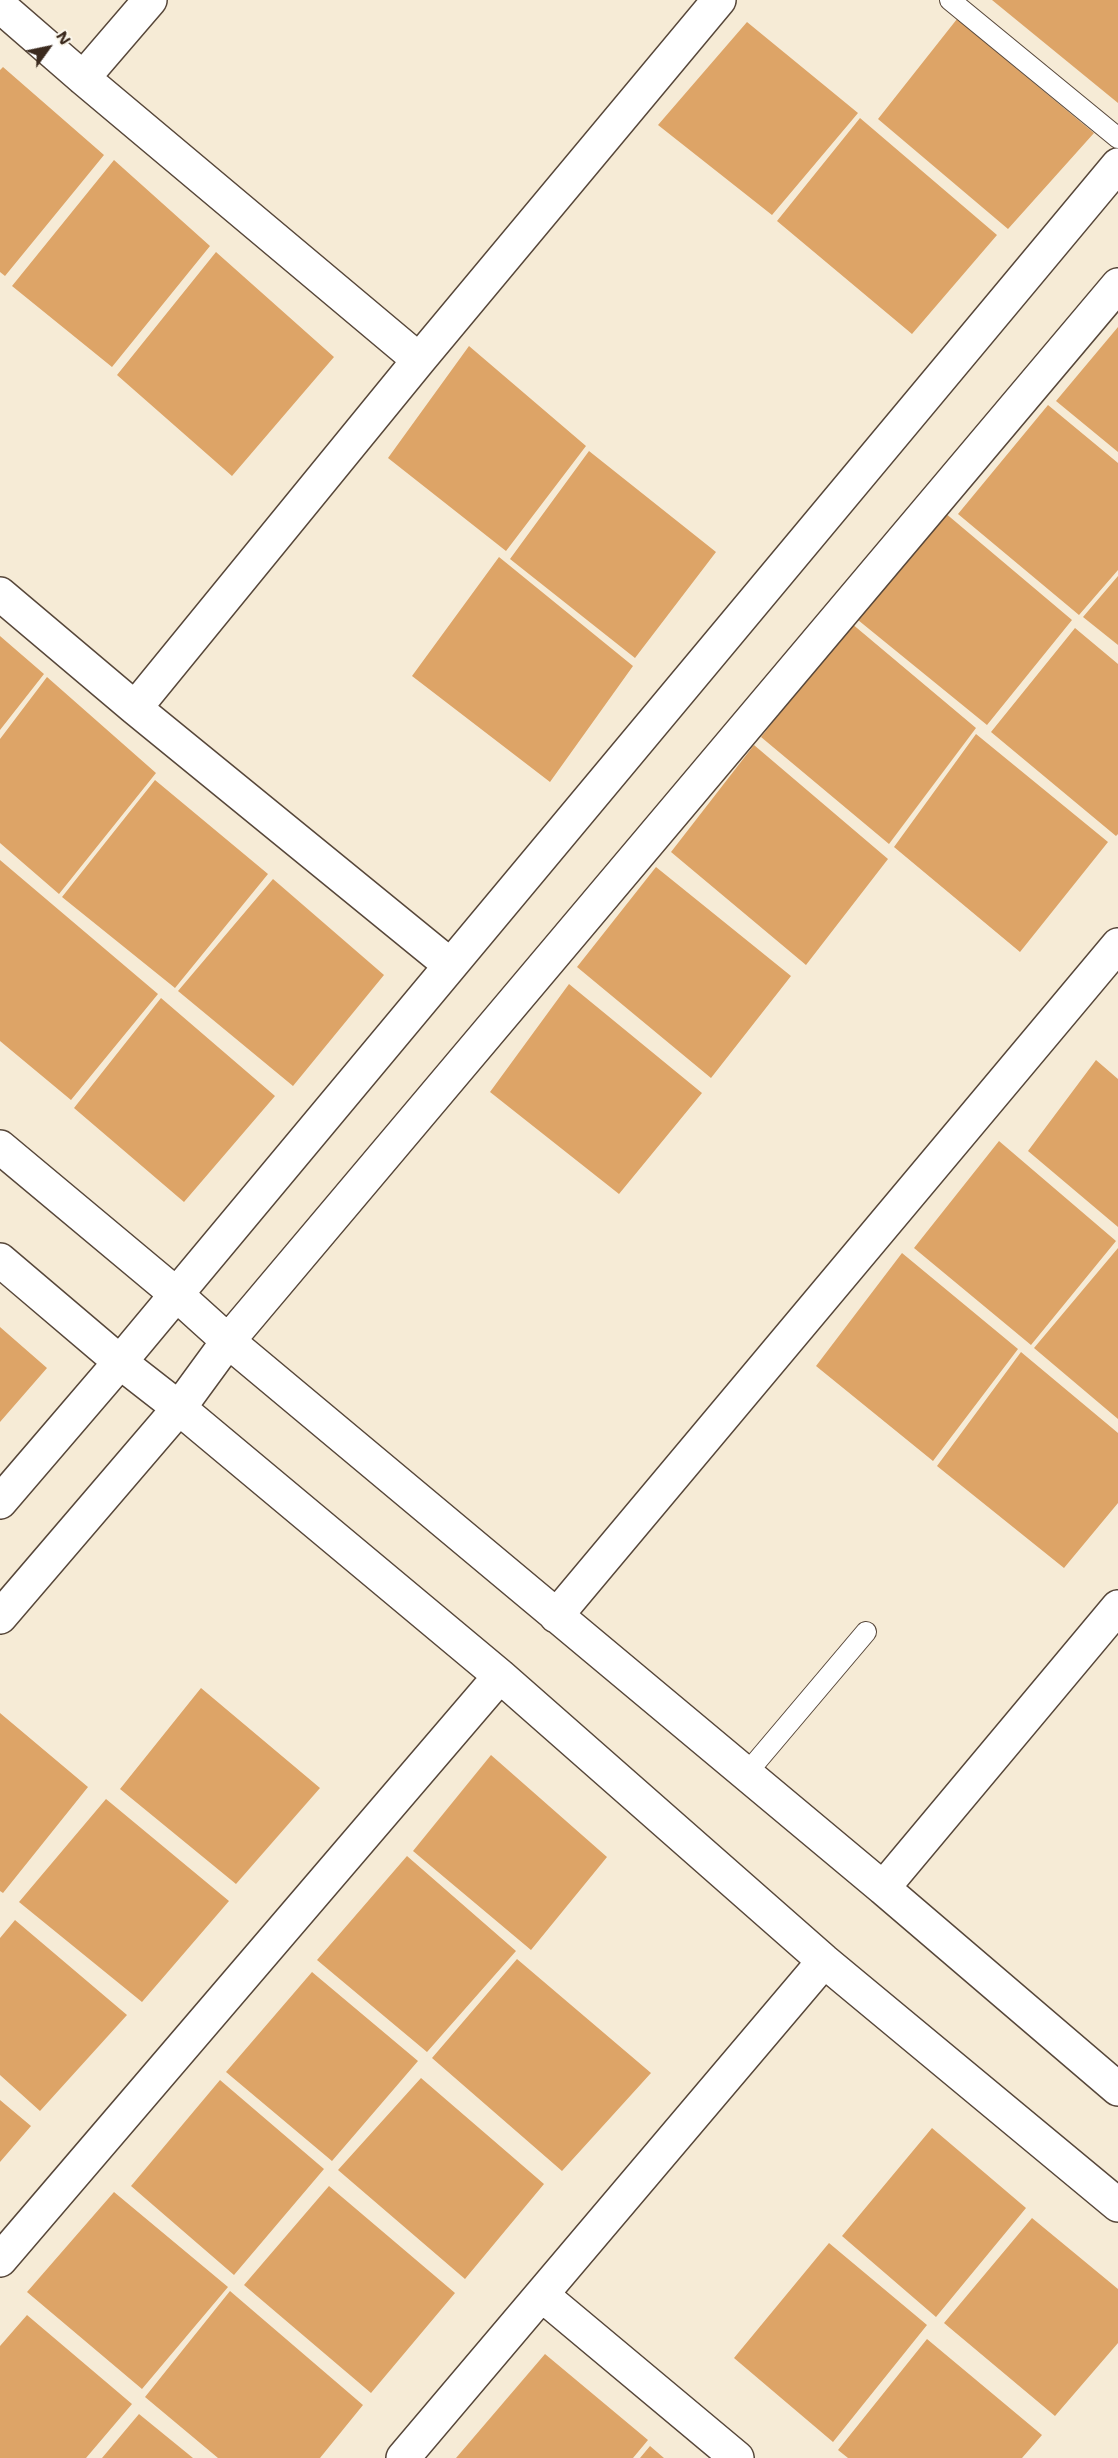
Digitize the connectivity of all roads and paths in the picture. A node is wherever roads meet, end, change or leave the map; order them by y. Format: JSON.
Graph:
{"nodes":[{"id":1,"x":150,"y":0,"type":"edge"},
{"id":2,"x":719,"y":0,"type":"edge"},
{"id":3,"x":951,"y":0,"type":"edge"},
{"id":4,"x":0,"y":6,"type":"edge"},
{"id":5,"x":83,"y":78,"type":"junction"},
{"id":6,"x":1118,"y":138,"type":"edge"},
{"id":7,"x":1118,"y":165,"type":"edge"},
{"id":8,"x":1118,"y":285,"type":"edge"},
{"id":9,"x":419,"y":360,"type":"junction"},
{"id":10,"x":0,"y":594,"type":"edge"},
{"id":11,"x":135,"y":708,"type":"junction"},
{"id":12,"x":1118,"y":945,"type":"edge"},
{"id":13,"x":450,"y":966,"type":"junction"},
{"id":14,"x":0,"y":1147,"type":"edge"},
{"id":15,"x":0,"y":1260,"type":"edge"},
{"id":16,"x":176,"y":1294,"type":"junction"},
{"id":17,"x":228,"y":1341,"type":"junction"},
{"id":18,"x":120,"y":1362,"type":"junction"},
{"id":19,"x":179,"y":1408,"type":"junction"},
{"id":20,"x":0,"y":1502,"type":"edge"},
{"id":21,"x":1118,"y":1606,"type":"edge"},
{"id":22,"x":556,"y":1616,"type":"junction"},
{"id":23,"x":0,"y":1617,"type":"edge"},
{"id":24,"x":866,"y":1632,"type":"dead end"},
{"id":25,"x":500,"y":1676,"type":"junction"},
{"id":26,"x":746,"y":1774,"type":"junction"},
{"id":27,"x":883,"y":1888,"type":"junction"},
{"id":28,"x":824,"y":1961,"type":"junction"},
{"id":29,"x":1118,"y":2089,"type":"edge"},
{"id":30,"x":1118,"y":2205,"type":"edge"},
{"id":31,"x":0,"y":2260,"type":"edge"},
{"id":32,"x":543,"y":2295,"type":"junction"},
{"id":33,"x":403,"y":2458,"type":"edge"},
{"id":34,"x":737,"y":2458,"type":"edge"}],
"edges":[{"from":1,"to":5,"type":"street"},
{"from":2,"to":9,"type":"street"},
{"from":3,"to":6,"type":"lane"},
{"from":4,"to":5,"type":"street"},
{"from":5,"to":9,"type":"street"},
{"from":7,"to":13,"type":"street"},
{"from":8,"to":17,"type":"street"},
{"from":9,"to":11,"type":"street"},
{"from":10,"to":11,"type":"street"},
{"from":11,"to":13,"type":"street"},
{"from":12,"to":22,"type":"street"},
{"from":13,"to":16,"type":"street"},
{"from":14,"to":16,"type":"street"},
{"from":15,"to":18,"type":"street"},
{"from":16,"to":17,"type":"street"},
{"from":16,"to":18,"type":"street"},
{"from":17,"to":19,"type":"street"},
{"from":17,"to":22,"type":"street"},
{"from":18,"to":19,"type":"street"},
{"from":18,"to":20,"type":"street"},
{"from":19,"to":23,"type":"street"},
{"from":19,"to":25,"type":"street"},
{"from":21,"to":27,"type":"street"},
{"from":22,"to":26,"type":"street"},
{"from":24,"to":26,"type":"lane"},
{"from":25,"to":28,"type":"street"},
{"from":25,"to":31,"type":"street"},
{"from":26,"to":27,"type":"street"},
{"from":27,"to":29,"type":"street"},
{"from":28,"to":30,"type":"street"},
{"from":28,"to":32,"type":"street"},
{"from":32,"to":33,"type":"street"},
{"from":32,"to":34,"type":"street"}]}
